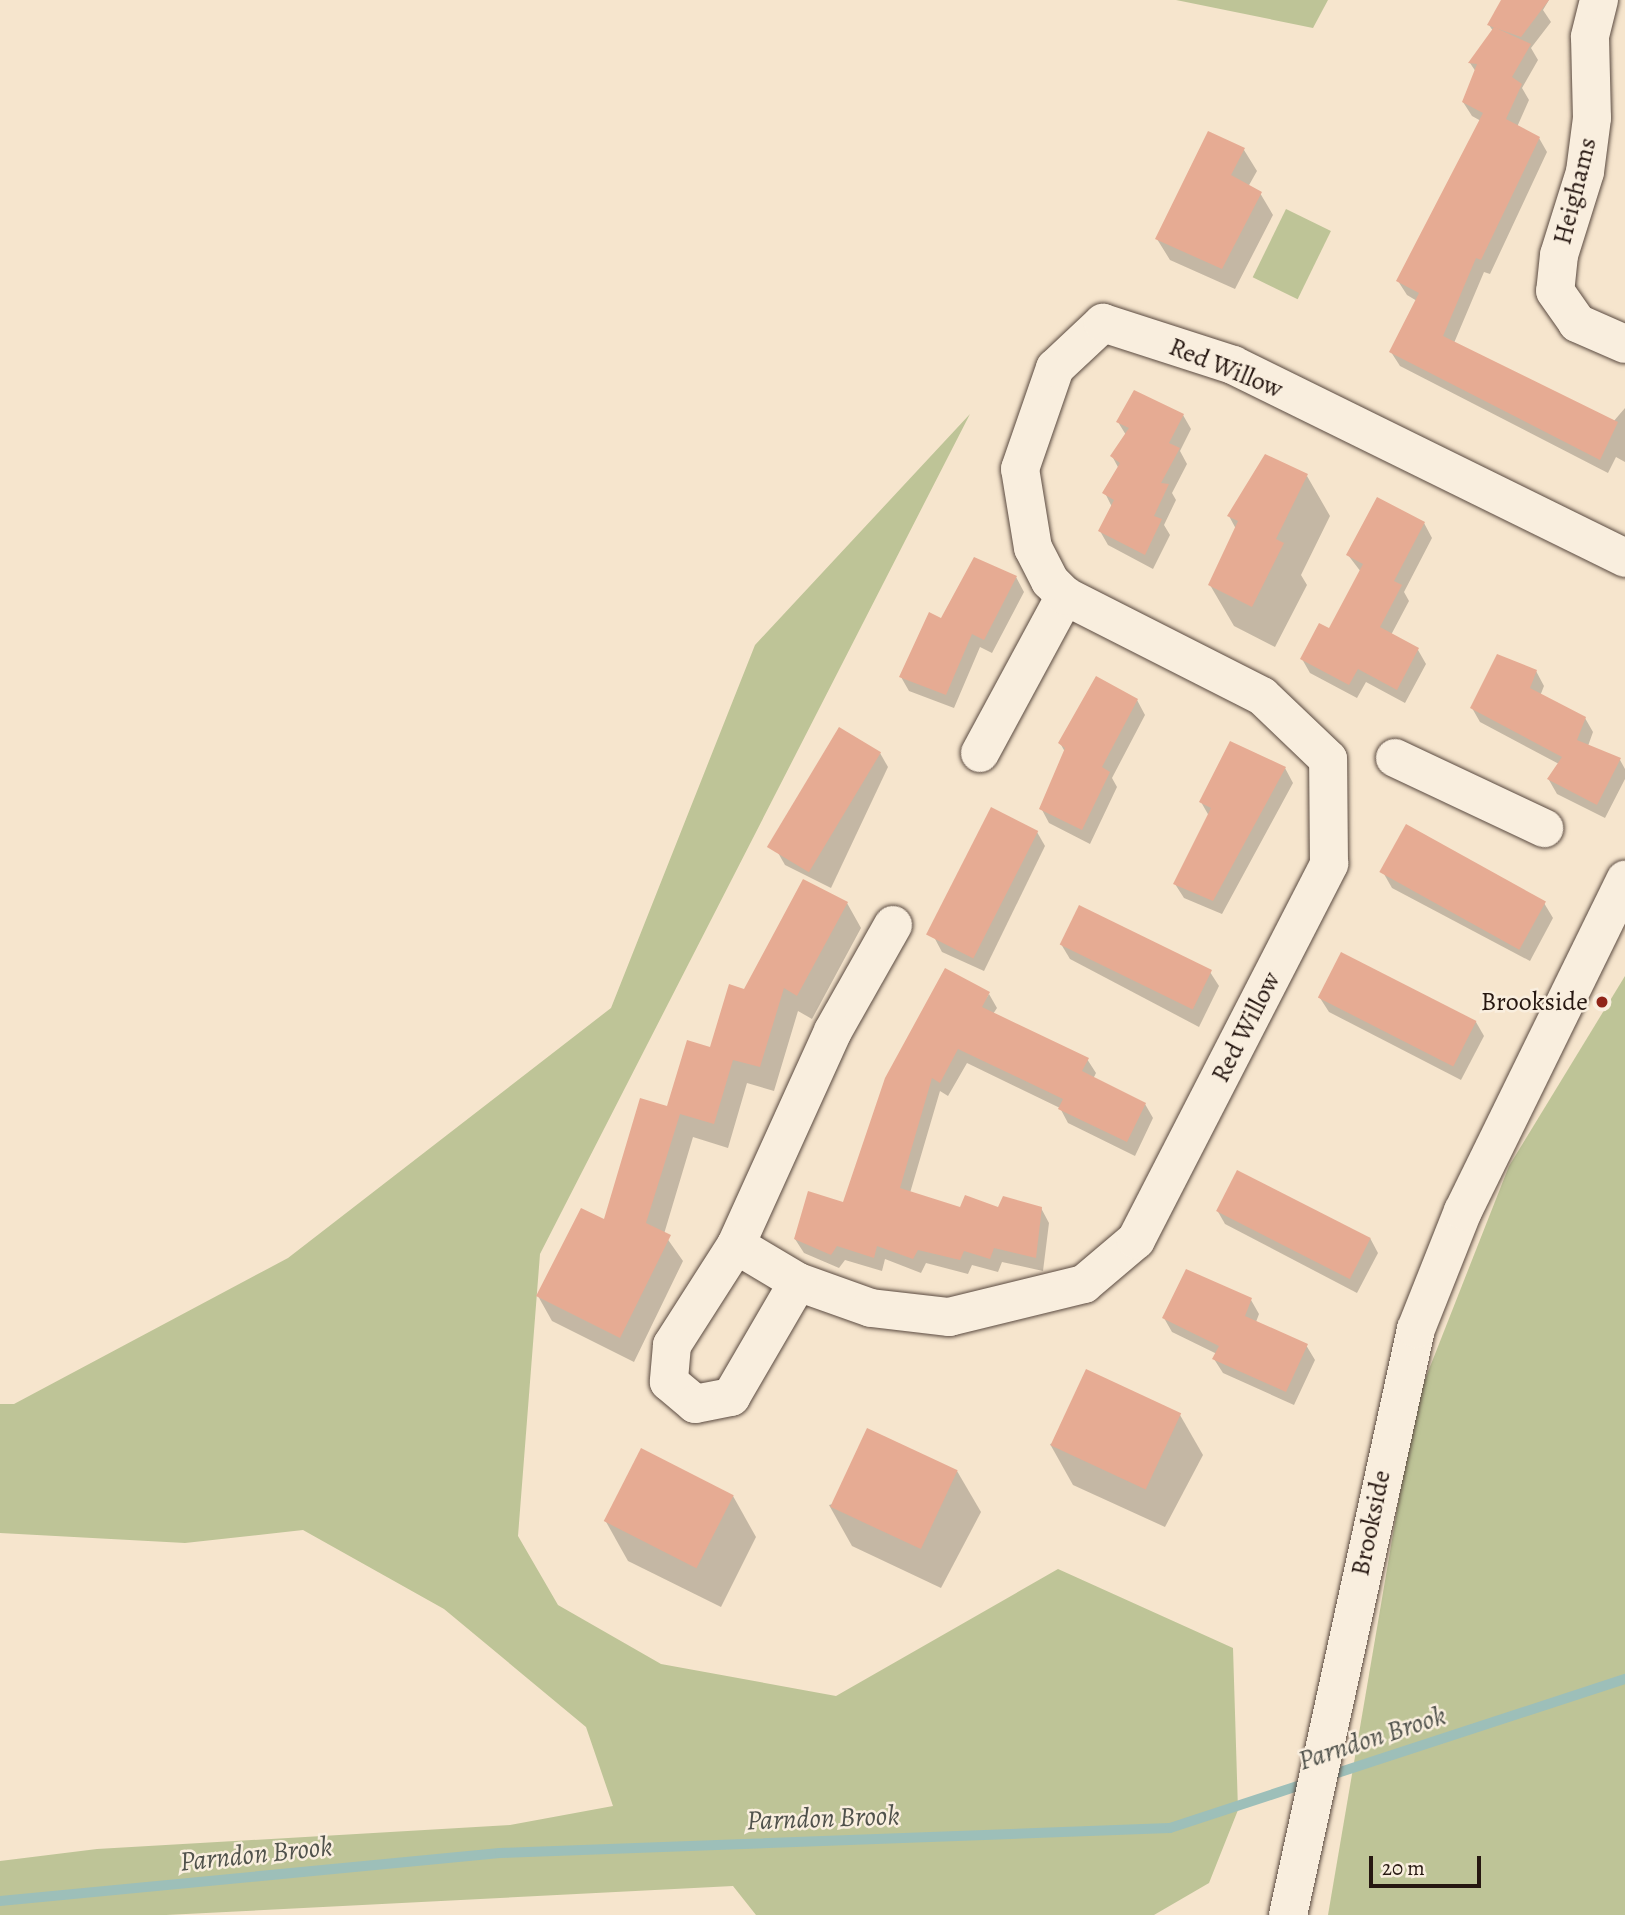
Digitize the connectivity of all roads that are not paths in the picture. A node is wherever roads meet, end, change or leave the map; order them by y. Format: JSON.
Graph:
{"nodes":[{"id":1,"x":1599,"y":0,"type":"edge"},
{"id":2,"x":1625,"y":344,"type":"edge"},
{"id":3,"x":1625,"y":558,"type":"edge"},
{"id":4,"x":1065,"y":596,"type":"junction"},
{"id":5,"x":980,"y":753,"type":"dead end"},
{"id":6,"x":1395,"y":758,"type":"dead end"},
{"id":7,"x":1544,"y":828,"type":"dead end"},
{"id":8,"x":1625,"y":880,"type":"edge"},
{"id":9,"x":892,"y":925,"type":"dead end"},
{"id":10,"x":736,"y":1245,"type":"junction"},
{"id":11,"x":798,"y":1282,"type":"junction"},
{"id":12,"x":1288,"y":1915,"type":"edge"}],
"edges":[{"from":1,"to":2,"type":"street","name":"Heighams"},
{"from":3,"to":4,"type":"street","name":"Red Willow"},
{"from":4,"to":5,"type":"street"},
{"from":4,"to":11,"type":"street","name":"Red Willow"},
{"from":6,"to":7,"type":"street"},
{"from":8,"to":12,"type":"street","name":"Brookside"},
{"from":9,"to":10,"type":"street"},
{"from":10,"to":11,"type":"street","name":"Red Willow"},
{"from":10,"to":11,"type":"street"}]}
